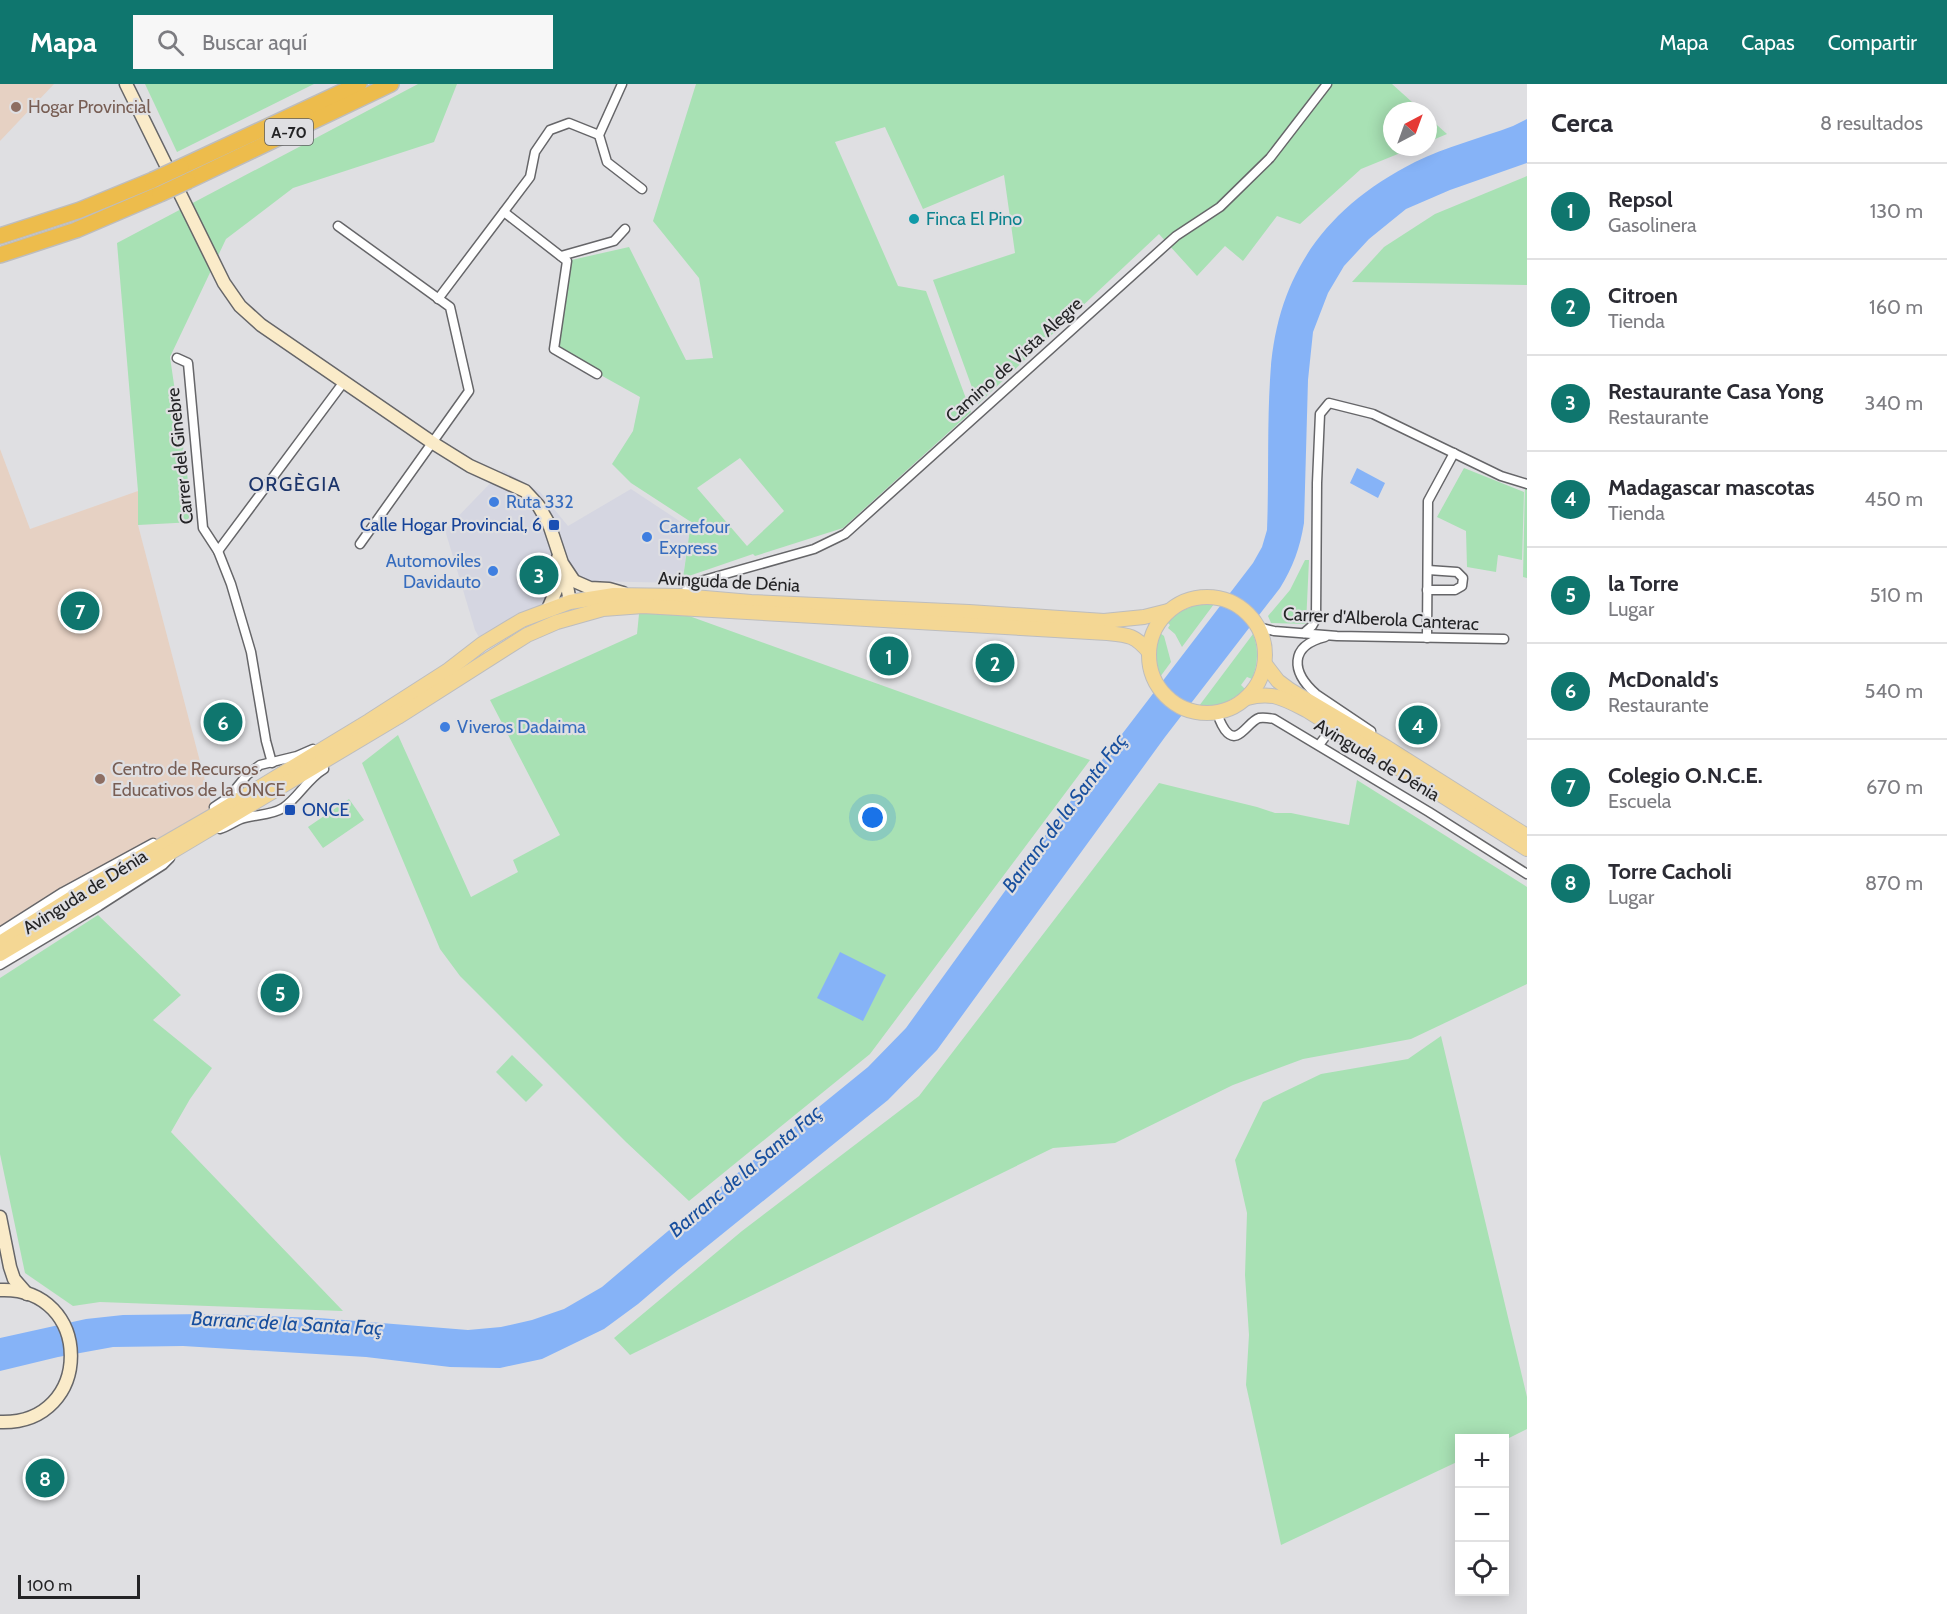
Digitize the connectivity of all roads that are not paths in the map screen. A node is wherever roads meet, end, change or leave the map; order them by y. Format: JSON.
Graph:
{"nodes":[{"id":1,"x":126,"y":84,"type":"edge"},
{"id":2,"x":359,"y":84,"type":"edge"},
{"id":3,"x":391,"y":84,"type":"edge"},
{"id":4,"x":622,"y":84,"type":"edge"},
{"id":5,"x":1327,"y":84,"type":"edge"},
{"id":6,"x":600,"y":135,"type":"junction"},
{"id":7,"x":184,"y":174,"type":"junction"},
{"id":8,"x":642,"y":189,"type":"dead end"},
{"id":9,"x":504,"y":212,"type":"junction"},
{"id":10,"x":338,"y":226,"type":"dead end"},
{"id":11,"x":625,"y":229,"type":"dead end"},
{"id":12,"x":0,"y":236,"type":"edge"},
{"id":13,"x":0,"y":255,"type":"edge"},
{"id":14,"x":561,"y":256,"type":"junction"},
{"id":15,"x":438,"y":299,"type":"junction"},
{"id":16,"x":177,"y":358,"type":"dead end"},
{"id":17,"x":597,"y":374,"type":"dead end"},
{"id":18,"x":343,"y":383,"type":"junction"},
{"id":19,"x":433,"y":444,"type":"junction"},
{"id":20,"x":1454,"y":453,"type":"junction"},
{"id":21,"x":1527,"y":484,"type":"edge"},
{"id":22,"x":360,"y":544,"type":"dead end"},
{"id":23,"x":218,"y":551,"type":"junction"},
{"id":24,"x":560,"y":557,"type":"junction"},
{"id":25,"x":1428,"y":570,"type":"junction"},
{"id":26,"x":1427,"y":590,"type":"junction"},
{"id":27,"x":627,"y":594,"type":"junction"},
{"id":28,"x":682,"y":596,"type":"junction"},
{"id":29,"x":570,"y":602,"type":"junction"},
{"id":30,"x":548,"y":609,"type":"junction"},
{"id":31,"x":1168,"y":611,"type":"junction"},
{"id":32,"x":1316,"y":618,"type":"junction"},
{"id":33,"x":1257,"y":625,"type":"junction"},
{"id":34,"x":1304,"y":633,"type":"junction"},
{"id":35,"x":1333,"y":636,"type":"junction"},
{"id":36,"x":1427,"y":638,"type":"junction"},
{"id":37,"x":1504,"y":639,"type":"dead end"},
{"id":38,"x":500,"y":652,"type":"junction"},
{"id":39,"x":1149,"y":652,"type":"junction"},
{"id":40,"x":1265,"y":664,"type":"junction"},
{"id":41,"x":1247,"y":698,"type":"junction"},
{"id":42,"x":1308,"y":711,"type":"junction"},
{"id":43,"x":1218,"y":712,"type":"junction"},
{"id":44,"x":1324,"y":736,"type":"junction"},
{"id":45,"x":362,"y":739,"type":"junction"},
{"id":46,"x":1319,"y":745,"type":"junction"},
{"id":47,"x":328,"y":746,"type":"junction"},
{"id":48,"x":1386,"y":747,"type":"junction"},
{"id":49,"x":1369,"y":748,"type":"junction"},
{"id":50,"x":272,"y":763,"type":"junction"},
{"id":51,"x":247,"y":775,"type":"junction"},
{"id":52,"x":286,"y":777,"type":"junction"},
{"id":53,"x":252,"y":798,"type":"junction"},
{"id":54,"x":288,"y":803,"type":"junction"},
{"id":55,"x":272,"y":813,"type":"junction"},
{"id":56,"x":189,"y":835,"type":"junction"},
{"id":57,"x":1527,"y":836,"type":"edge"},
{"id":58,"x":1527,"y":849,"type":"edge"},
{"id":59,"x":1527,"y":874,"type":"edge"},
{"id":60,"x":0,"y":932,"type":"edge"},
{"id":61,"x":0,"y":943,"type":"edge"},
{"id":62,"x":0,"y":954,"type":"edge"},
{"id":63,"x":0,"y":964,"type":"edge"},
{"id":64,"x":0,"y":1216,"type":"edge"},
{"id":65,"x":0,"y":1290,"type":"edge"},
{"id":66,"x":27,"y":1293,"type":"junction"},
{"id":67,"x":0,"y":1422,"type":"edge"}],
"edges":[{"from":1,"to":18,"type":"main road"},
{"from":2,"to":7,"type":"highway","number":"A-70"},
{"from":3,"to":7,"type":"highway","number":"A-70"},
{"from":4,"to":6,"type":"street"},
{"from":5,"to":28,"type":"street","name":"Camino de Vista Alegre"},
{"from":6,"to":8,"type":"street"},
{"from":6,"to":9,"type":"street"},
{"from":7,"to":12,"type":"highway","number":"A-70","bridge":true},
{"from":7,"to":13,"type":"highway","number":"A-70","bridge":true},
{"from":9,"to":14,"type":"street"},
{"from":9,"to":15,"type":"street"},
{"from":10,"to":15,"type":"street"},
{"from":11,"to":14,"type":"street"},
{"from":14,"to":17,"type":"street"},
{"from":15,"to":19,"type":"street"},
{"from":16,"to":23,"type":"street","name":"Carrer del Ginebre"},
{"from":18,"to":19,"type":"main road"},
{"from":18,"to":23,"type":"street"},
{"from":19,"to":22,"type":"street"},
{"from":19,"to":24,"type":"main road"},
{"from":20,"to":21,"type":"street"},
{"from":20,"to":25,"type":"street"},
{"from":20,"to":32,"type":"street"},
{"from":23,"to":50,"type":"street","name":"Carrer del Ginebre"},
{"from":24,"to":27,"type":"main road"},
{"from":24,"to":29,"type":"main road"},
{"from":24,"to":30,"type":"main road"},
{"from":25,"to":26,"type":"street"},
{"from":25,"to":26,"type":"street"},
{"from":26,"to":36,"type":"street"},
{"from":27,"to":28,"type":"main road","name":"Avinguda de Dénia"},
{"from":27,"to":29,"type":"main road","name":"Avinguda de Dénia"},
{"from":28,"to":31,"type":"main road","name":"Avinguda de Dénia"},
{"from":29,"to":30,"type":"main road","name":"Avinguda de Dénia"},
{"from":29,"to":38,"type":"main road"},
{"from":30,"to":47,"type":"main road","name":"Avinguda de Dénia"},
{"from":31,"to":33,"type":"main road"},
{"from":31,"to":39,"type":"main road"},
{"from":32,"to":34,"type":"street"},
{"from":32,"to":35,"type":"street"},
{"from":33,"to":34,"type":"street","name":"Carrer d'Alberola Canterac"},
{"from":33,"to":40,"type":"main road"},
{"from":34,"to":35,"type":"street","name":"Carrer d'Alberola Canterac"},
{"from":35,"to":36,"type":"street","name":"Carrer d'Alberola Canterac"},
{"from":35,"to":48,"type":"street"},
{"from":36,"to":37,"type":"street","name":"Carrer d'Alberola Canterac"},
{"from":38,"to":39,"type":"main road","name":"Avinguda de Dénia"},
{"from":38,"to":45,"type":"main road","name":"Avinguda de Dénia"},
{"from":39,"to":43,"type":"main road"},
{"from":40,"to":41,"type":"main road"},
{"from":40,"to":48,"type":"main road","name":"Avinguda de Dénia"},
{"from":41,"to":42,"type":"main road","name":"Avinguda de Dénia"},
{"from":41,"to":43,"type":"main road"},
{"from":42,"to":44,"type":"street"},
{"from":42,"to":49,"type":"main road","name":"Avinguda de Dénia"},
{"from":43,"to":46,"type":"street","name":"Avinguda de Dénia"},
{"from":44,"to":46,"type":"street"},
{"from":44,"to":49,"type":"street"},
{"from":45,"to":52,"type":"main road","name":"Avinguda de Dénia"},
{"from":45,"to":54,"type":"street","name":"Avinguda de Dénia"},
{"from":46,"to":59,"type":"street","name":"Avinguda de Dénia"},
{"from":47,"to":50,"type":"street","name":"Avinguda de Dénia"},
{"from":47,"to":52,"type":"main road","name":"Avinguda de Dénia"},
{"from":48,"to":57,"type":"main road","name":"Avinguda de Dénia"},
{"from":49,"to":58,"type":"main road","name":"Avinguda de Dénia"},
{"from":50,"to":51,"type":"street","name":"Avinguda de Dénia"},
{"from":50,"to":52,"type":"street"},
{"from":51,"to":53,"type":"street"},
{"from":51,"to":56,"type":"street","name":"Avinguda de Dénia"},
{"from":52,"to":53,"type":"main road","name":"Avinguda de Dénia"},
{"from":52,"to":54,"type":"street"},
{"from":53,"to":55,"type":"street"},
{"from":53,"to":56,"type":"main road","name":"Avinguda de Dénia"},
{"from":54,"to":55,"type":"street","name":"Avinguda de Dénia"},
{"from":55,"to":56,"type":"street","name":"Avinguda de Dénia"},
{"from":56,"to":60,"type":"street","name":"Avinguda de Dénia"},
{"from":56,"to":61,"type":"main road","name":"Avinguda de Dénia"},
{"from":56,"to":62,"type":"main road","name":"Avinguda de Dénia"},
{"from":56,"to":63,"type":"street","name":"Avinguda de Dénia"},
{"from":64,"to":66,"type":"main road"},
{"from":65,"to":66,"type":"main road"},
{"from":66,"to":67,"type":"main road"}]}
